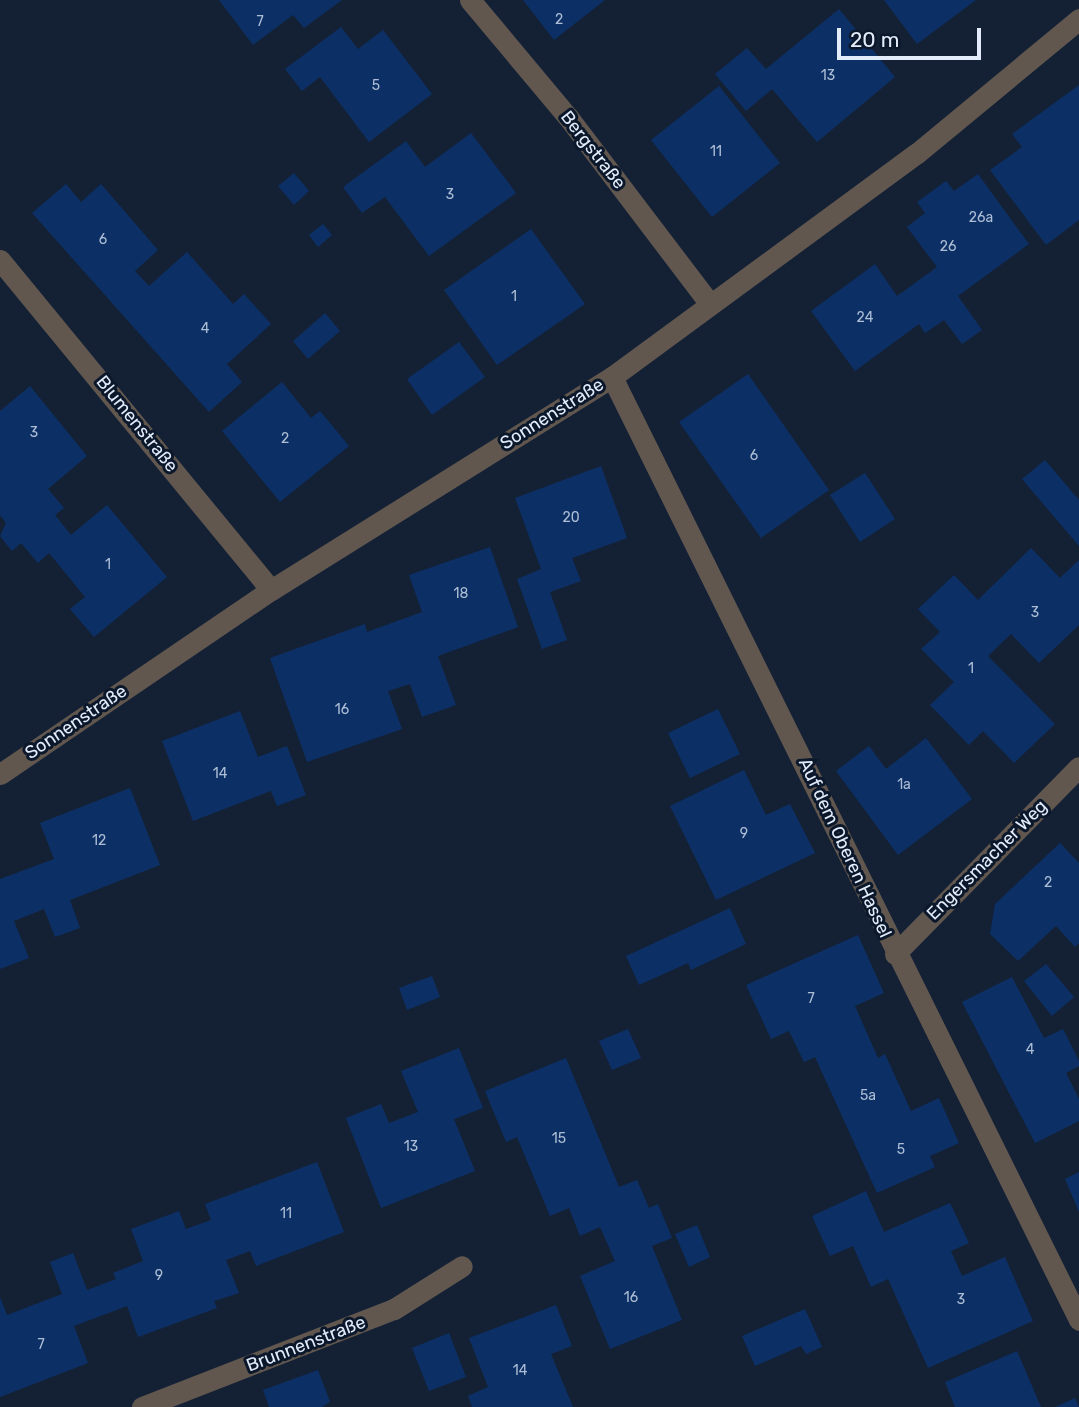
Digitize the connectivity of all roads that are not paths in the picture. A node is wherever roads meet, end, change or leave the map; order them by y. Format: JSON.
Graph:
{"nodes":[{"id":1,"x":471,"y":0,"type":"edge"},
{"id":2,"x":1079,"y":19,"type":"edge"},
{"id":3,"x":0,"y":260,"type":"edge"},
{"id":4,"x":710,"y":304,"type":"junction"},
{"id":5,"x":612,"y":377,"type":"junction"},
{"id":6,"x":271,"y":590,"type":"junction"},
{"id":7,"x":1079,"y":767,"type":"edge"},
{"id":8,"x":0,"y":774,"type":"edge"},
{"id":9,"x":895,"y":954,"type":"junction"},
{"id":10,"x":462,"y":1266,"type":"dead end"},
{"id":11,"x":1079,"y":1320,"type":"edge"},
{"id":12,"x":142,"y":1407,"type":"edge"}],
"edges":[{"from":1,"to":4,"type":"street","name":"Bergstraße"},
{"from":2,"to":4,"type":"street","name":"Sonnenstraße"},
{"from":3,"to":6,"type":"street","name":"Blumenstraße"},
{"from":4,"to":5,"type":"street","name":"Sonnenstraße"},
{"from":5,"to":6,"type":"street","name":"Sonnenstraße"},
{"from":5,"to":9,"type":"street","name":"Auf dem Oberen Hassel"},
{"from":6,"to":8,"type":"street","name":"Sonnenstraße"},
{"from":7,"to":9,"type":"street","name":"Engersmacher Weg"},
{"from":9,"to":11,"type":"street","name":"Auf dem Oberen Hassel"},
{"from":10,"to":12,"type":"street","name":"Brunnenstraße"}]}
